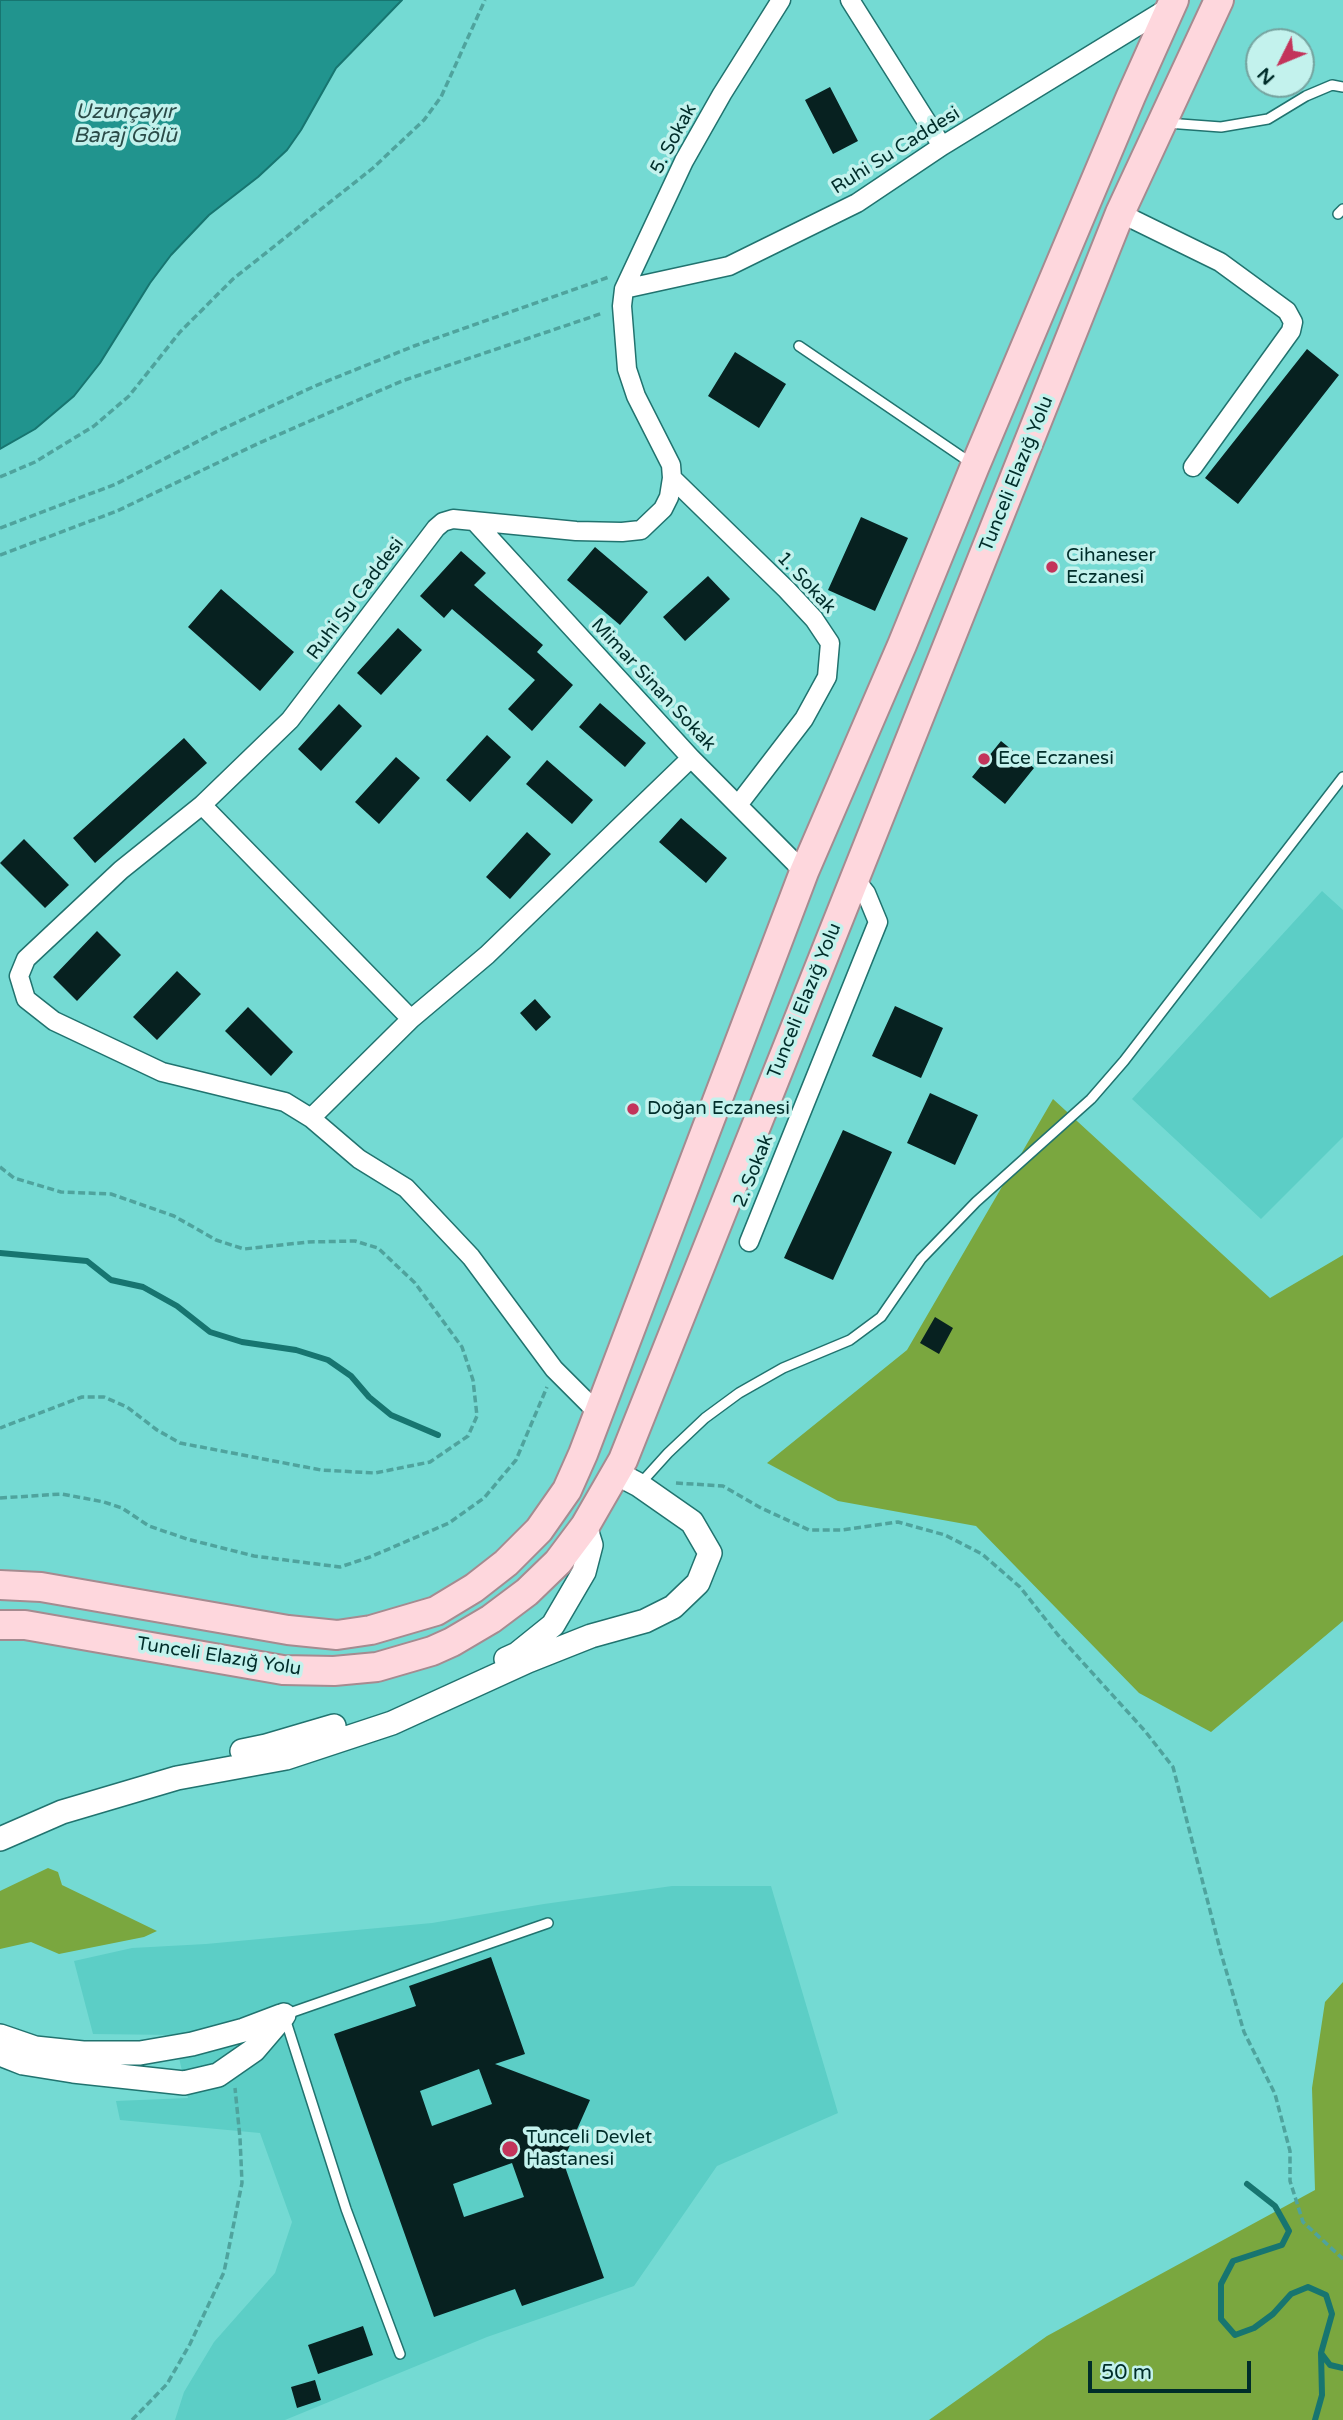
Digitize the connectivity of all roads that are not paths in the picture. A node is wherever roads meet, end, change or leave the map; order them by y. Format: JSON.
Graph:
{"nodes":[{"id":1,"x":781,"y":0,"type":"edge"},
{"id":2,"x":850,"y":0,"type":"edge"},
{"id":3,"x":1219,"y":0,"type":"edge"},
{"id":4,"x":1173,"y":3,"type":"edge"},
{"id":5,"x":1343,"y":87,"type":"edge"},
{"id":6,"x":1161,"y":123,"type":"junction"},
{"id":7,"x":942,"y":146,"type":"junction"},
{"id":8,"x":1120,"y":213,"type":"junction"},
{"id":9,"x":623,"y":298,"type":"junction"},
{"id":10,"x":799,"y":346,"type":"dead end"},
{"id":11,"x":975,"y":466,"type":"junction"},
{"id":12,"x":1193,"y":467,"type":"dead end"},
{"id":13,"x":672,"y":478,"type":"junction"},
{"id":14,"x":476,"y":523,"type":"junction"},
{"id":15,"x":691,"y":758,"type":"junction"},
{"id":16,"x":1343,"y":777,"type":"edge"},
{"id":17,"x":738,"y":805,"type":"junction"},
{"id":18,"x":202,"y":806,"type":"junction"},
{"id":19,"x":804,"y":872,"type":"junction"},
{"id":20,"x":854,"y":878,"type":"junction"},
{"id":21,"x":411,"y":1019,"type":"junction"},
{"id":22,"x":311,"y":1118,"type":"junction"},
{"id":23,"x":749,"y":1242,"type":"dead end"},
{"id":24,"x":599,"y":1414,"type":"junction"},
{"id":25,"x":628,"y":1479,"type":"junction"},
{"id":26,"x":585,"y":1526,"type":"junction"},
{"id":27,"x":0,"y":1585,"type":"edge"},
{"id":28,"x":0,"y":1625,"type":"edge"},
{"id":29,"x":0,"y":1825,"type":"edge"},
{"id":30,"x":0,"y":1839,"type":"edge"},
{"id":31,"x":548,"y":1923,"type":"dead end"},
{"id":32,"x":284,"y":2015,"type":"junction"},
{"id":33,"x":0,"y":2036,"type":"edge"},
{"id":34,"x":0,"y":2054,"type":"edge"},
{"id":35,"x":400,"y":2354,"type":"dead end"}],
"edges":[{"from":1,"to":9,"type":"street","name":"5. Sokak"},
{"from":2,"to":7,"type":"street"},
{"from":3,"to":6,"type":"main road","name":"Tunceli Elazığ Yolu"},
{"from":4,"to":7,"type":"street","name":"Ruhi Su Caddesi"},
{"from":4,"to":11,"type":"main road","name":"Tunceli Elazığ Yolu"},
{"from":5,"to":6,"type":"lane"},
{"from":6,"to":8,"type":"main road","name":"Tunceli Elazığ Yolu"},
{"from":7,"to":9,"type":"street","name":"Ruhi Su Caddesi"},
{"from":8,"to":12,"type":"street"},
{"from":8,"to":20,"type":"main road","name":"Tunceli Elazığ Yolu"},
{"from":9,"to":13,"type":"street"},
{"from":10,"to":11,"type":"lane"},
{"from":11,"to":19,"type":"main road","name":"Tunceli Elazığ Yolu"},
{"from":13,"to":14,"type":"street","name":"Ruhi Su Caddesi"},
{"from":13,"to":17,"type":"street","name":"1. Sokak"},
{"from":14,"to":15,"type":"street","name":"Mimar Sinan Sokak"},
{"from":14,"to":18,"type":"street","name":"Ruhi Su Caddesi"},
{"from":15,"to":17,"type":"street","name":"Mimar Sinan Sokak"},
{"from":15,"to":21,"type":"street"},
{"from":16,"to":25,"type":"lane"},
{"from":17,"to":19,"type":"street","name":"Mimar Sinan Sokak"},
{"from":18,"to":21,"type":"street"},
{"from":18,"to":22,"type":"street","name":"Ruhi Su Caddesi"},
{"from":19,"to":24,"type":"main road","name":"Tunceli Elazığ Yolu"},
{"from":20,"to":23,"type":"street","name":"2. Sokak"},
{"from":20,"to":25,"type":"main road","name":"Tunceli Elazığ Yolu"},
{"from":21,"to":22,"type":"street"},
{"from":22,"to":24,"type":"street","name":"Ruhi Su Caddesi"},
{"from":24,"to":27,"type":"main road","name":"Tunceli Elazığ Yolu"},
{"from":25,"to":26,"type":"main road","name":"Tunceli Elazığ Yolu"},
{"from":25,"to":30,"type":"street"},
{"from":26,"to":28,"type":"main road","name":"Tunceli Elazığ Yolu"},
{"from":26,"to":29,"type":"street"},
{"from":31,"to":32,"type":"lane"},
{"from":32,"to":33,"type":"street"},
{"from":32,"to":34,"type":"street"},
{"from":32,"to":35,"type":"lane"}]}
